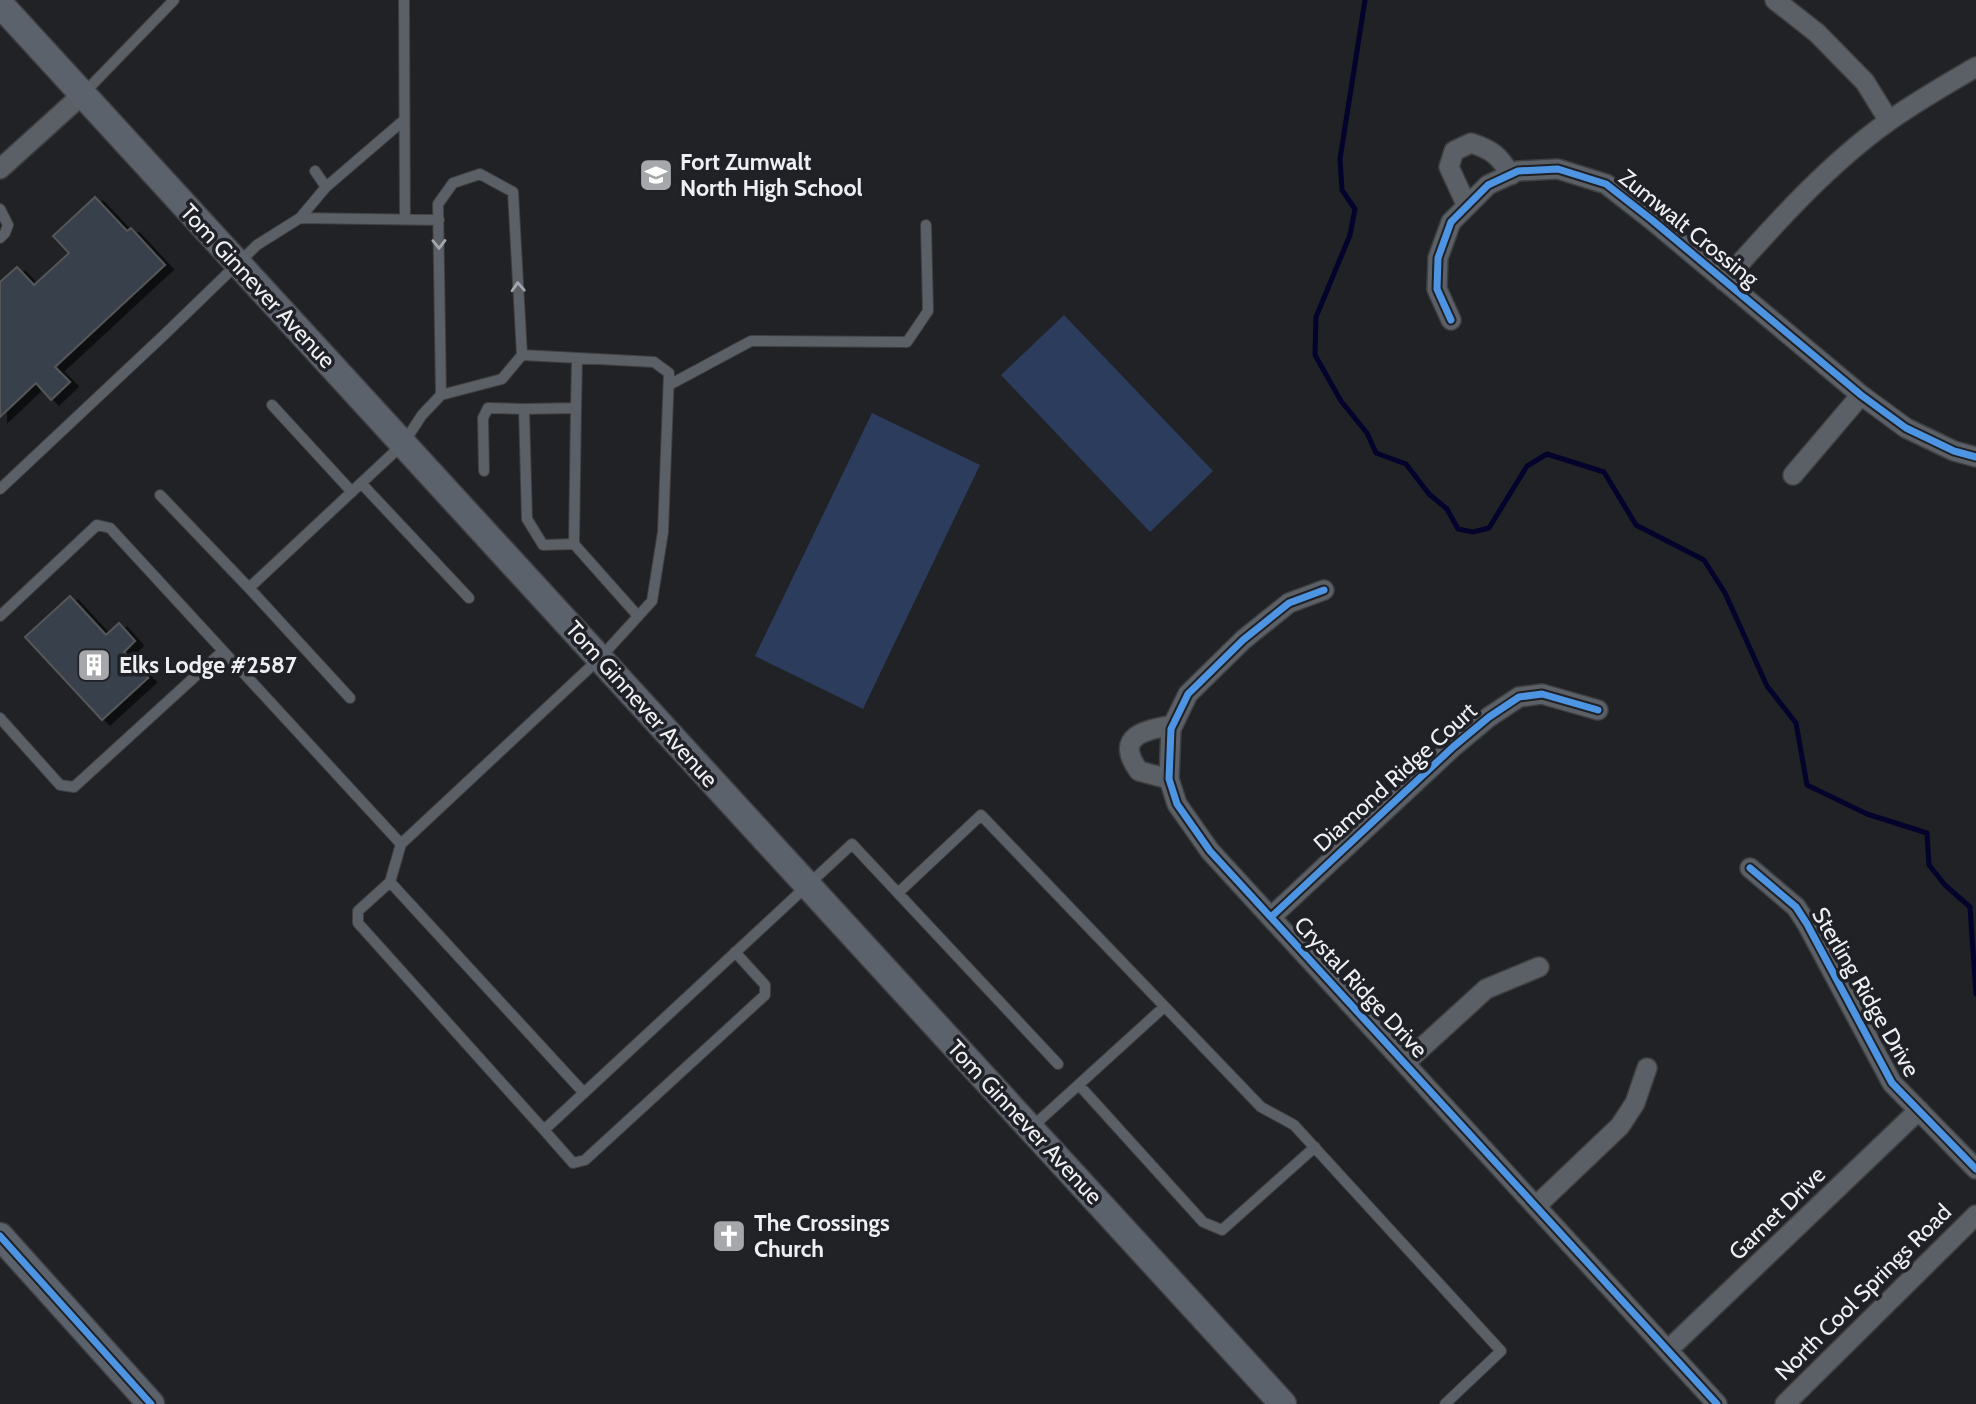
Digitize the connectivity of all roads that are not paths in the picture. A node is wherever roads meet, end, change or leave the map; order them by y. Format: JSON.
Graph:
{"nodes":[{"id":1,"x":174,"y":0,"type":"edge"},
{"id":2,"x":404,"y":0,"type":"edge"},
{"id":3,"x":1775,"y":0,"type":"edge"},
{"id":4,"x":0,"y":4,"type":"edge"},
{"id":5,"x":1976,"y":67,"type":"edge"},
{"id":6,"x":83,"y":94,"type":"junction"},
{"id":7,"x":404,"y":120,"type":"junction"},
{"id":8,"x":1889,"y":121,"type":"junction"},
{"id":9,"x":0,"y":169,"type":"edge"},
{"id":10,"x":315,"y":171,"type":"dead end"},
{"id":11,"x":1511,"y":174,"type":"junction"},
{"id":12,"x":326,"y":187,"type":"junction"},
{"id":13,"x":1467,"y":206,"type":"junction"},
{"id":14,"x":0,"y":209,"type":"edge"},
{"id":15,"x":300,"y":218,"type":"junction"},
{"id":16,"x":405,"y":219,"type":"junction"},
{"id":17,"x":439,"y":220,"type":"junction"},
{"id":18,"x":926,"y":225,"type":"dead end"},
{"id":19,"x":0,"y":239,"type":"edge"},
{"id":20,"x":238,"y":264,"type":"junction"},
{"id":21,"x":1724,"y":281,"type":"junction"},
{"id":22,"x":1451,"y":320,"type":"dead end"},
{"id":23,"x":522,"y":355,"type":"junction"},
{"id":24,"x":577,"y":358,"type":"junction"},
{"id":25,"x":669,"y":385,"type":"junction"},
{"id":26,"x":1861,"y":395,"type":"junction"},
{"id":27,"x":441,"y":396,"type":"junction"},
{"id":28,"x":272,"y":405,"type":"dead end"},
{"id":29,"x":576,"y":408,"type":"junction"},
{"id":30,"x":524,"y":409,"type":"junction"},
{"id":31,"x":403,"y":444,"type":"junction"},
{"id":32,"x":1976,"y":457,"type":"edge"},
{"id":33,"x":484,"y":471,"type":"dead end"},
{"id":34,"x":1793,"y":475,"type":"dead end"},
{"id":35,"x":361,"y":483,"type":"junction"},
{"id":36,"x":0,"y":489,"type":"edge"},
{"id":37,"x":352,"y":492,"type":"junction"},
{"id":38,"x":160,"y":495,"type":"dead end"},
{"id":39,"x":574,"y":544,"type":"junction"},
{"id":40,"x":249,"y":588,"type":"junction"},
{"id":41,"x":1324,"y":590,"type":"dead end"},
{"id":42,"x":469,"y":598,"type":"dead end"},
{"id":43,"x":0,"y":615,"type":"edge"},
{"id":44,"x":638,"y":616,"type":"junction"},
{"id":45,"x":223,"y":651,"type":"junction"},
{"id":46,"x":600,"y":659,"type":"junction"},
{"id":47,"x":350,"y":698,"type":"dead end"},
{"id":48,"x":1598,"y":710,"type":"dead end"},
{"id":49,"x":0,"y":718,"type":"edge"},
{"id":50,"x":1173,"y":725,"type":"junction"},
{"id":51,"x":1169,"y":779,"type":"junction"},
{"id":52,"x":401,"y":844,"type":"junction"},
{"id":53,"x":1749,"y":868,"type":"dead end"},
{"id":54,"x":390,"y":882,"type":"junction"},
{"id":55,"x":807,"y":885,"type":"junction"},
{"id":56,"x":898,"y":893,"type":"junction"},
{"id":57,"x":1271,"y":918,"type":"junction"},
{"id":58,"x":736,"y":952,"type":"junction"},
{"id":59,"x":1539,"y":967,"type":"dead end"},
{"id":60,"x":1164,"y":1007,"type":"junction"},
{"id":61,"x":1405,"y":1063,"type":"junction"},
{"id":62,"x":1058,"y":1064,"type":"dead end"},
{"id":63,"x":1647,"y":1068,"type":"dead end"},
{"id":64,"x":1079,"y":1085,"type":"junction"},
{"id":65,"x":584,"y":1093,"type":"junction"},
{"id":66,"x":1919,"y":1110,"type":"junction"},
{"id":67,"x":1030,"y":1128,"type":"junction"},
{"id":68,"x":544,"y":1130,"type":"junction"},
{"id":69,"x":1315,"y":1147,"type":"junction"},
{"id":70,"x":1976,"y":1169,"type":"edge"},
{"id":71,"x":1536,"y":1206,"type":"junction"},
{"id":72,"x":1976,"y":1215,"type":"edge"},
{"id":73,"x":0,"y":1236,"type":"edge"},
{"id":74,"x":1668,"y":1350,"type":"junction"},
{"id":75,"x":151,"y":1404,"type":"edge"},
{"id":76,"x":1283,"y":1404,"type":"edge"},
{"id":77,"x":1445,"y":1404,"type":"edge"},
{"id":78,"x":1717,"y":1404,"type":"edge"},
{"id":79,"x":1785,"y":1404,"type":"edge"}],
"edges":[{"from":1,"to":6,"type":"lane"},
{"from":2,"to":7,"type":"lane"},
{"from":3,"to":8,"type":"street"},
{"from":4,"to":6,"type":"main road","name":"Tom Ginnever Avenue"},
{"from":5,"to":8,"type":"street"},
{"from":6,"to":9,"type":"street"},
{"from":6,"to":20,"type":"main road","name":"Tom Ginnever Avenue"},
{"from":7,"to":12,"type":"lane"},
{"from":7,"to":16,"type":"lane"},
{"from":8,"to":21,"type":"street"},
{"from":10,"to":12,"type":"lane"},
{"from":11,"to":13,"type":"street","name":"Zumwalt Crossing"},
{"from":11,"to":13,"type":"street"},
{"from":11,"to":21,"type":"street","name":"Zumwalt Crossing"},
{"from":12,"to":15,"type":"lane"},
{"from":13,"to":22,"type":"street","name":"Zumwalt Crossing"},
{"from":14,"to":19,"type":"lane"},
{"from":15,"to":16,"type":"lane"},
{"from":15,"to":20,"type":"lane"},
{"from":16,"to":17,"type":"lane"},
{"from":23,"to":17,"type":"lane","one_way":true},
{"from":17,"to":27,"type":"lane","one_way":true},
{"from":18,"to":25,"type":"lane"},
{"from":20,"to":31,"type":"main road","name":"Tom Ginnever Avenue"},
{"from":20,"to":36,"type":"lane"},
{"from":21,"to":26,"type":"street","name":"Zumwalt Crossing"},
{"from":23,"to":24,"type":"lane"},
{"from":23,"to":27,"type":"lane"},
{"from":24,"to":25,"type":"lane"},
{"from":24,"to":29,"type":"lane"},
{"from":25,"to":44,"type":"lane"},
{"from":26,"to":32,"type":"street","name":"Zumwalt Crossing"},
{"from":26,"to":34,"type":"street"},
{"from":27,"to":31,"type":"lane"},
{"from":28,"to":37,"type":"lane"},
{"from":29,"to":30,"type":"lane"},
{"from":29,"to":39,"type":"lane"},
{"from":30,"to":33,"type":"lane"},
{"from":30,"to":39,"type":"lane"},
{"from":31,"to":35,"type":"lane"},
{"from":31,"to":46,"type":"main road","name":"Tom Ginnever Avenue"},
{"from":35,"to":37,"type":"lane"},
{"from":35,"to":42,"type":"lane"},
{"from":37,"to":40,"type":"lane"},
{"from":38,"to":40,"type":"lane"},
{"from":39,"to":44,"type":"lane"},
{"from":40,"to":47,"type":"lane"},
{"from":41,"to":50,"type":"street","name":"Crystal Ridge Drive"},
{"from":43,"to":45,"type":"lane"},
{"from":44,"to":46,"type":"lane"},
{"from":45,"to":49,"type":"lane"},
{"from":45,"to":52,"type":"lane"},
{"from":46,"to":52,"type":"lane"},
{"from":46,"to":55,"type":"main road","name":"Tom Ginnever Avenue"},
{"from":48,"to":57,"type":"street","name":"Diamond Ridge Court"},
{"from":50,"to":51,"type":"street","name":"Crystal Ridge Drive"},
{"from":50,"to":51,"type":"street"},
{"from":51,"to":57,"type":"street","name":"Crystal Ridge Drive"},
{"from":52,"to":54,"type":"lane"},
{"from":53,"to":66,"type":"street","name":"Sterling Ridge Drive"},
{"from":54,"to":65,"type":"lane"},
{"from":54,"to":68,"type":"lane"},
{"from":55,"to":56,"type":"lane"},
{"from":55,"to":58,"type":"lane"},
{"from":55,"to":67,"type":"main road","name":"Tom Ginnever Avenue"},
{"from":56,"to":60,"type":"lane"},
{"from":56,"to":62,"type":"lane"},
{"from":57,"to":61,"type":"street","name":"Crystal Ridge Drive"},
{"from":58,"to":65,"type":"lane"},
{"from":58,"to":68,"type":"lane"},
{"from":59,"to":61,"type":"street"},
{"from":60,"to":64,"type":"lane"},
{"from":60,"to":69,"type":"lane"},
{"from":61,"to":71,"type":"street","name":"Crystal Ridge Drive"},
{"from":63,"to":71,"type":"street"},
{"from":64,"to":67,"type":"lane"},
{"from":64,"to":69,"type":"lane"},
{"from":65,"to":68,"type":"lane"},
{"from":66,"to":70,"type":"street","name":"Sterling Ridge Drive"},
{"from":66,"to":74,"type":"street","name":"Garnet Drive"},
{"from":67,"to":76,"type":"main road","name":"Tom Ginnever Avenue"},
{"from":69,"to":77,"type":"lane"},
{"from":71,"to":74,"type":"street","name":"Crystal Ridge Drive"},
{"from":72,"to":79,"type":"street","name":"North Cool Springs Road"},
{"from":73,"to":75,"type":"main road"},
{"from":74,"to":78,"type":"street","name":"Crystal Ridge Drive"}]}
